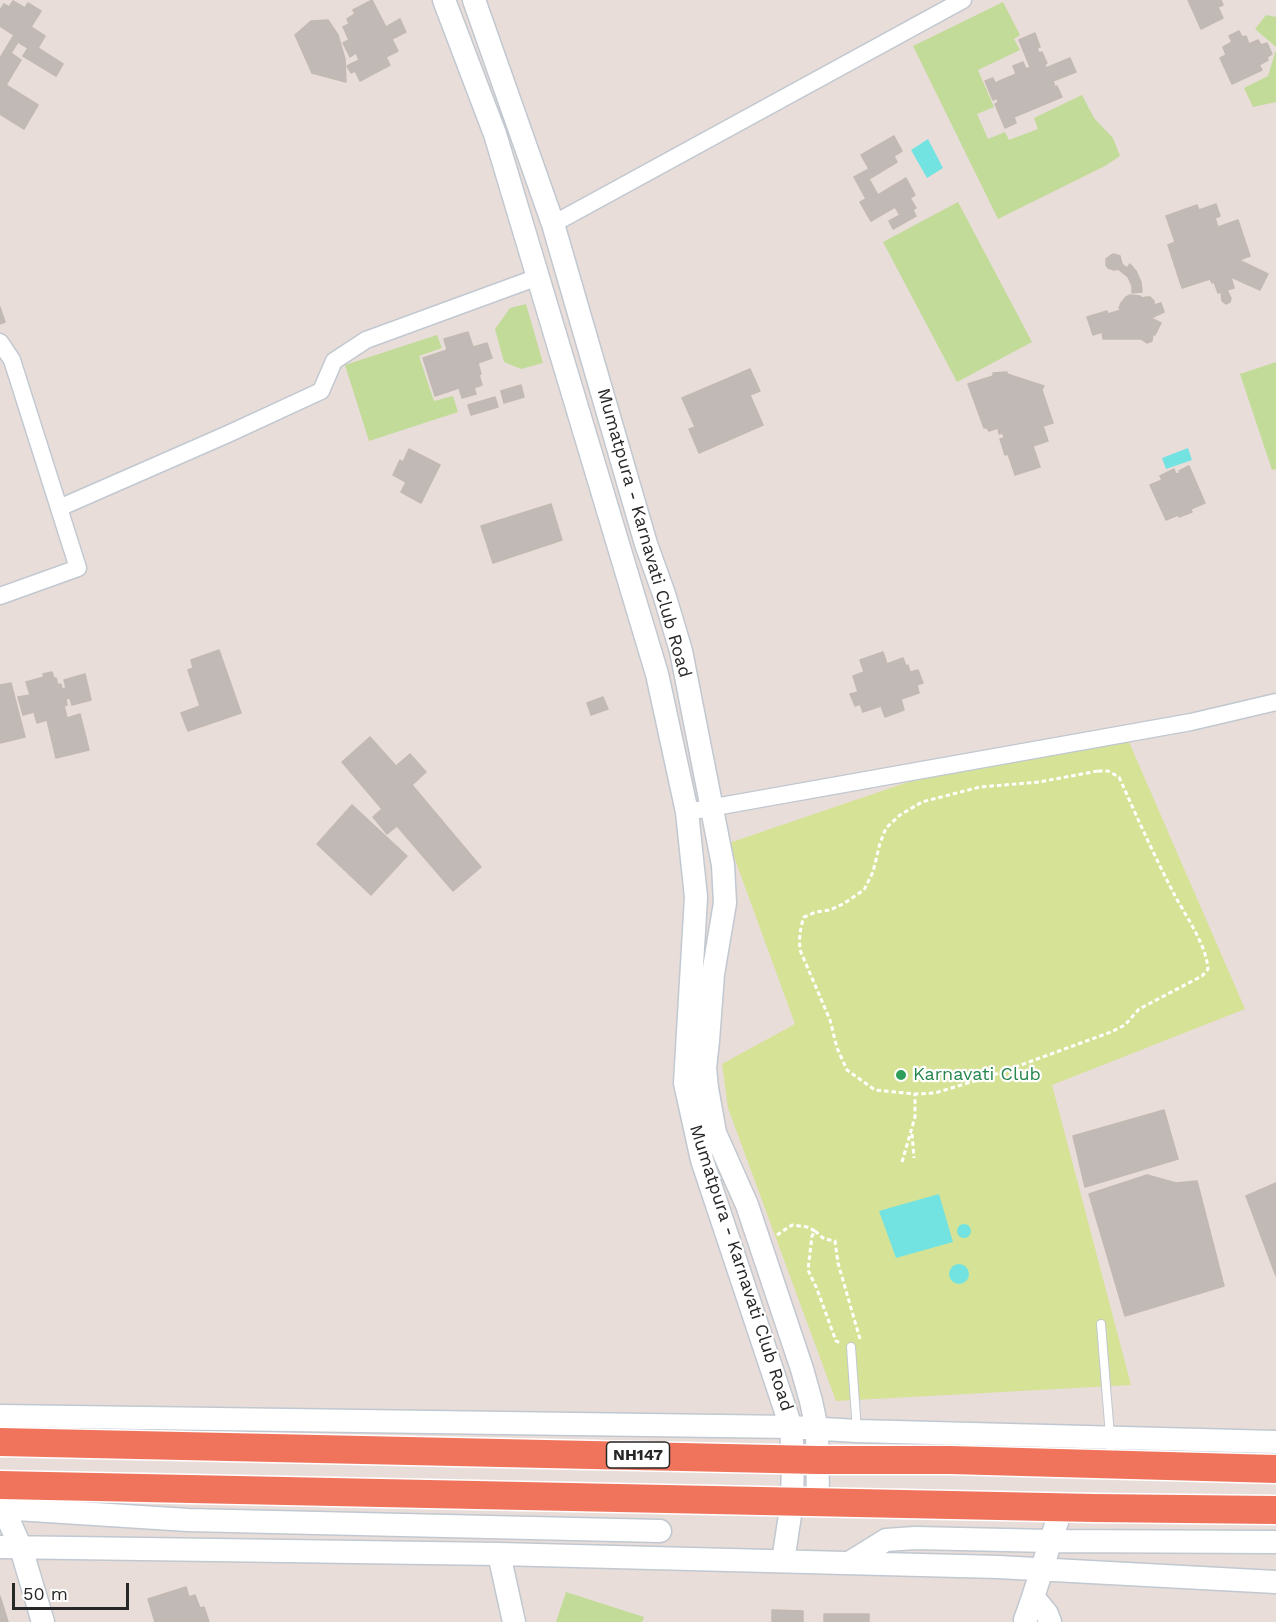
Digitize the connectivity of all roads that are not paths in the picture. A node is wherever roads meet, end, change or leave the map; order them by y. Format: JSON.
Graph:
{"nodes":[{"id":1,"x":444,"y":0,"type":"edge"},
{"id":2,"x":474,"y":0,"type":"edge"},
{"id":3,"x":963,"y":0,"type":"edge"},
{"id":4,"x":553,"y":224,"type":"junction"},
{"id":5,"x":538,"y":277,"type":"junction"},
{"id":6,"x":0,"y":342,"type":"edge"},
{"id":7,"x":59,"y":508,"type":"junction"},
{"id":8,"x":0,"y":596,"type":"edge"},
{"id":9,"x":1276,"y":702,"type":"edge"},
{"id":10,"x":712,"y":807,"type":"junction"},
{"id":11,"x":687,"y":812,"type":"junction"},
{"id":12,"x":1101,"y":1324,"type":"dead end"},
{"id":13,"x":851,"y":1347,"type":"road end"},
{"id":14,"x":0,"y":1416,"type":"edge"},
{"id":15,"x":791,"y":1427,"type":"junction"},
{"id":16,"x":818,"y":1429,"type":"junction"},
{"id":17,"x":857,"y":1431,"type":"junction"},
{"id":18,"x":0,"y":1442,"type":"edge"},
{"id":19,"x":1276,"y":1442,"type":"edge"},
{"id":20,"x":1111,"y":1452,"type":"junction"},
{"id":21,"x":806,"y":1459,"type":"junction"},
{"id":22,"x":1276,"y":1469,"type":"edge"},
{"id":23,"x":659,"y":1499,"type":"junction"},
{"id":24,"x":1,"y":1501,"type":"edge"},
{"id":25,"x":805,"y":1502,"type":"junction"},
{"id":26,"x":1062,"y":1508,"type":"junction"},
{"id":27,"x":1276,"y":1510,"type":"edge"},
{"id":28,"x":660,"y":1531,"type":"junction"},
{"id":29,"x":1050,"y":1541,"type":"junction"},
{"id":30,"x":1276,"y":1542,"type":"edge"},
{"id":31,"x":10,"y":1548,"type":"edge"},
{"id":32,"x":499,"y":1554,"type":"junction"},
{"id":33,"x":663,"y":1558,"type":"junction"},
{"id":34,"x":783,"y":1561,"type":"junction"},
{"id":35,"x":849,"y":1563,"type":"junction"},
{"id":36,"x":1042,"y":1569,"type":"junction"},
{"id":37,"x":1276,"y":1582,"type":"edge"},
{"id":38,"x":1034,"y":1598,"type":"junction"},
{"id":39,"x":44,"y":1622,"type":"edge"},
{"id":40,"x":514,"y":1622,"type":"edge"},
{"id":41,"x":1026,"y":1622,"type":"edge"},
{"id":42,"x":1050,"y":1622,"type":"edge"}],
"edges":[{"from":1,"to":5,"type":"street","name":"Mumatpura - Karnavati Club Road"},
{"from":2,"to":4,"type":"street","name":"Mumatpura - Karnavati Club Road"},
{"from":3,"to":4,"type":"street"},
{"from":4,"to":10,"type":"street","name":"Mumatpura - Karnavati Club Road"},
{"from":5,"to":7,"type":"street"},
{"from":5,"to":11,"type":"street","name":"Mumatpura - Karnavati Club Road"},
{"from":6,"to":7,"type":"street"},
{"from":7,"to":8,"type":"street"},
{"from":9,"to":10,"type":"street"},
{"from":10,"to":11,"type":"street"},
{"from":10,"to":16,"type":"street","name":"Mumatpura - Karnavati Club Road"},
{"from":11,"to":15,"type":"street","name":"Mumatpura - Karnavati Club Road"},
{"from":12,"to":20,"type":"lane"},
{"from":13,"to":17,"type":"lane"},
{"from":14,"to":15,"type":"street"},
{"from":15,"to":16,"type":"street"},
{"from":15,"to":21,"type":"street","name":"Mumatpura - Karnavati Club Road"},
{"from":16,"to":17,"type":"street"},
{"from":16,"to":21,"type":"street","name":"Mumatpura - Karnavati Club Road"},
{"from":17,"to":20,"type":"street"},
{"from":18,"to":21,"type":"highway","number":"NH147"},
{"from":19,"to":20,"type":"street"},
{"from":20,"to":21,"type":"highway","number":"NH147"},
{"from":20,"to":22,"type":"highway","number":"NH147"},
{"from":21,"to":25,"type":"street"},
{"from":23,"to":24,"type":"highway"},
{"from":23,"to":25,"type":"highway"},
{"from":23,"to":28,"type":"street"},
{"from":24,"to":28,"type":"street"},
{"from":24,"to":31,"type":"street"},
{"from":25,"to":26,"type":"highway"},
{"from":25,"to":34,"type":"street"},
{"from":26,"to":27,"type":"highway"},
{"from":26,"to":29,"type":"street"},
{"from":28,"to":33,"type":"street"},
{"from":29,"to":30,"type":"street"},
{"from":29,"to":35,"type":"street"},
{"from":29,"to":36,"type":"street"},
{"from":31,"to":32,"type":"street"},
{"from":31,"to":39,"type":"street"},
{"from":32,"to":33,"type":"street"},
{"from":32,"to":40,"type":"street"},
{"from":33,"to":34,"type":"street"},
{"from":34,"to":35,"type":"street"},
{"from":35,"to":36,"type":"street"},
{"from":36,"to":37,"type":"street"},
{"from":36,"to":38,"type":"street"},
{"from":38,"to":41,"type":"street"},
{"from":38,"to":42,"type":"street"}]}
